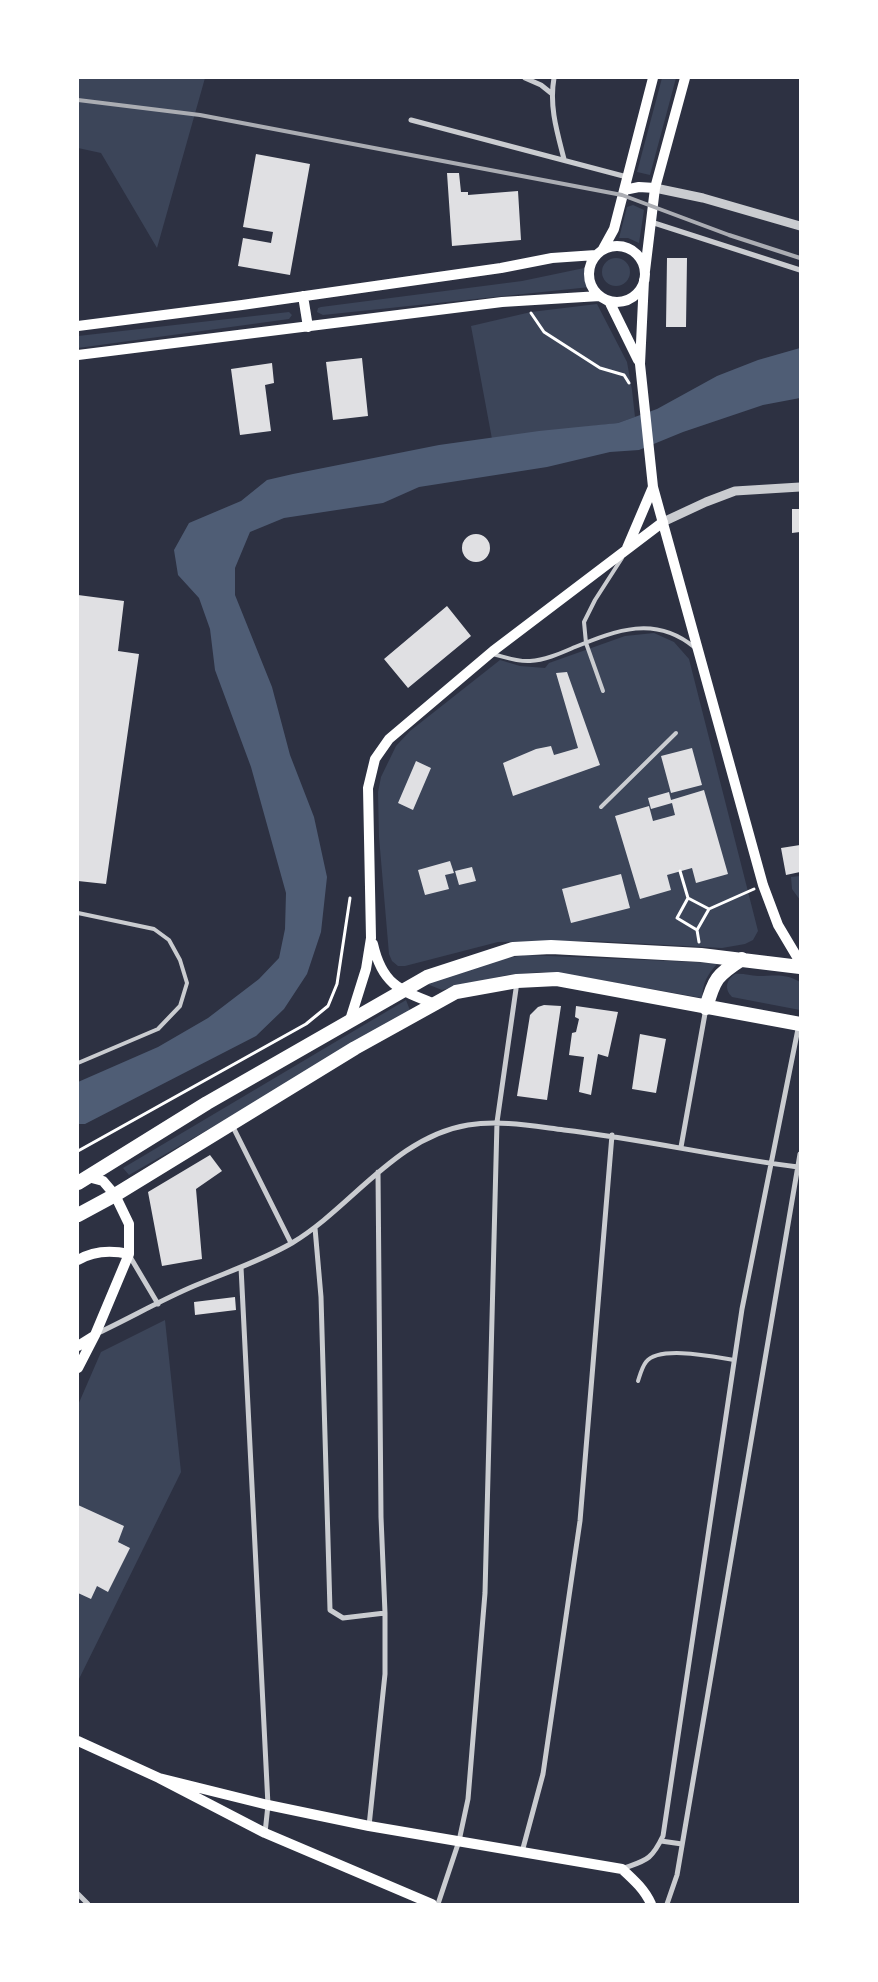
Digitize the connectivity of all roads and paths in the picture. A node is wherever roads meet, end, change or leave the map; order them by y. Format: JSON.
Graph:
{"nodes":[{"id":1,"x":525,"y":78,"type":"edge"},
{"id":2,"x":554,"y":78,"type":"edge"},
{"id":3,"x":653,"y":78,"type":"edge"},
{"id":4,"x":685,"y":78,"type":"edge"},
{"id":5,"x":551,"y":93,"type":"junction"},
{"id":6,"x":411,"y":120,"type":"dead end"},
{"id":7,"x":564,"y":160,"type":"junction"},
{"id":8,"x":627,"y":177,"type":"junction"},
{"id":9,"x":656,"y":188,"type":"junction"},
{"id":10,"x":624,"y":190,"type":"junction"},
{"id":11,"x":650,"y":222,"type":"junction"},
{"id":12,"x":800,"y":226,"type":"edge"},
{"id":13,"x":600,"y":252,"type":"junction"},
{"id":14,"x":800,"y":270,"type":"edge"},
{"id":15,"x":645,"y":275,"type":"junction"},
{"id":16,"x":303,"y":296,"type":"junction"},
{"id":17,"x":604,"y":298,"type":"junction"},
{"id":18,"x":527,"y":301,"type":"junction"},
{"id":19,"x":78,"y":326,"type":"edge"},
{"id":20,"x":308,"y":327,"type":"junction"},
{"id":21,"x":78,"y":355,"type":"edge"},
{"id":22,"x":640,"y":364,"type":"junction"},
{"id":23,"x":645,"y":406,"type":"junction"},
{"id":24,"x":653,"y":483,"type":"junction"},
{"id":25,"x":800,"y":487,"type":"edge"},
{"id":26,"x":663,"y":522,"type":"junction"},
{"id":27,"x":627,"y":549,"type":"junction"},
{"id":28,"x":586,"y":643,"type":"junction"},
{"id":29,"x":697,"y":649,"type":"junction"},
{"id":30,"x":491,"y":653,"type":"junction"},
{"id":31,"x":602,"y":691,"type":"dead end"},
{"id":32,"x":676,"y":734,"type":"dead end"},
{"id":33,"x":602,"y":806,"type":"dead end"},
{"id":34,"x":680,"y":871,"type":"dead end"},
{"id":35,"x":763,"y":884,"type":"junction"},
{"id":36,"x":350,"y":898,"type":"dead end"},
{"id":37,"x":688,"y":898,"type":"junction"},
{"id":38,"x":709,"y":910,"type":"junction"},
{"id":39,"x":78,"y":913,"type":"edge"},
{"id":40,"x":371,"y":938,"type":"junction"},
{"id":41,"x":742,"y":959,"type":"junction"},
{"id":42,"x":800,"y":962,"type":"edge"},
{"id":43,"x":800,"y":966,"type":"edge"},
{"id":44,"x":517,"y":981,"type":"junction"},
{"id":45,"x":402,"y":991,"type":"junction"},
{"id":46,"x":435,"y":1004,"type":"junction"},
{"id":47,"x":706,"y":1008,"type":"junction"},
{"id":48,"x":350,"y":1020,"type":"junction"},
{"id":49,"x":800,"y":1024,"type":"edge"},
{"id":50,"x":78,"y":1063,"type":"edge"},
{"id":51,"x":497,"y":1122,"type":"junction"},
{"id":52,"x":231,"y":1123,"type":"junction"},
{"id":53,"x":612,"y":1135,"type":"junction"},
{"id":54,"x":681,"y":1147,"type":"junction"},
{"id":55,"x":78,"y":1151,"type":"edge"},
{"id":56,"x":800,"y":1154,"type":"edge"},
{"id":57,"x":770,"y":1163,"type":"junction"},
{"id":58,"x":798,"y":1167,"type":"junction"},
{"id":59,"x":378,"y":1172,"type":"junction"},
{"id":60,"x":83,"y":1180,"type":"edge"},
{"id":61,"x":115,"y":1195,"type":"junction"},
{"id":62,"x":78,"y":1215,"type":"edge"},
{"id":63,"x":315,"y":1228,"type":"junction"},
{"id":64,"x":291,"y":1243,"type":"junction"},
{"id":65,"x":129,"y":1254,"type":"junction"},
{"id":66,"x":78,"y":1260,"type":"edge"},
{"id":67,"x":241,"y":1267,"type":"junction"},
{"id":68,"x":158,"y":1304,"type":"junction"},
{"id":69,"x":95,"y":1335,"type":"junction"},
{"id":70,"x":78,"y":1346,"type":"edge"},
{"id":71,"x":734,"y":1360,"type":"junction"},
{"id":72,"x":78,"y":1368,"type":"edge"},
{"id":73,"x":638,"y":1381,"type":"dead end"},
{"id":74,"x":385,"y":1612,"type":"junction"},
{"id":75,"x":78,"y":1741,"type":"edge"},
{"id":76,"x":159,"y":1778,"type":"junction"},
{"id":77,"x":268,"y":1805,"type":"junction"},
{"id":78,"x":369,"y":1826,"type":"junction"},
{"id":79,"x":265,"y":1833,"type":"junction"},
{"id":80,"x":459,"y":1841,"type":"junction"},
{"id":81,"x":661,"y":1841,"type":"junction"},
{"id":82,"x":682,"y":1844,"type":"junction"},
{"id":83,"x":522,"y":1853,"type":"junction"},
{"id":84,"x":622,"y":1869,"type":"junction"},
{"id":85,"x":78,"y":1894,"type":"edge"},
{"id":86,"x":88,"y":1904,"type":"edge"},
{"id":87,"x":432,"y":1904,"type":"edge"},
{"id":88,"x":438,"y":1904,"type":"edge"},
{"id":89,"x":651,"y":1904,"type":"edge"},
{"id":90,"x":667,"y":1904,"type":"edge"}],
"edges":[{"from":1,"to":5,"type":"street"},
{"from":2,"to":5,"type":"street"},
{"from":3,"to":8,"type":"main road"},
{"from":4,"to":9,"type":"main road"},
{"from":5,"to":7,"type":"street"},
{"from":6,"to":7,"type":"street"},
{"from":7,"to":8,"type":"street"},
{"from":8,"to":10,"type":"main road"},
{"from":9,"to":10,"type":"main road"},
{"from":9,"to":11,"type":"main road"},
{"from":9,"to":12,"type":"street"},
{"from":10,"to":13,"type":"main road"},
{"from":11,"to":14,"type":"street"},
{"from":11,"to":15,"type":"main road"},
{"from":13,"to":15,"type":"main road"},
{"from":13,"to":16,"type":"main road"},
{"from":13,"to":17,"type":"main road"},
{"from":15,"to":17,"type":"main road"},
{"from":15,"to":22,"type":"main road"},
{"from":16,"to":19,"type":"main road"},
{"from":16,"to":20,"type":"main road"},
{"from":17,"to":18,"type":"main road"},
{"from":17,"to":22,"type":"main road"},
{"from":18,"to":20,"type":"main road"},
{"from":18,"to":23,"type":"path"},
{"from":20,"to":21,"type":"main road"},
{"from":22,"to":23,"type":"main road"},
{"from":23,"to":24,"type":"main road"},
{"from":24,"to":26,"type":"main road"},
{"from":24,"to":27,"type":"main road"},
{"from":25,"to":26,"type":"street"},
{"from":26,"to":27,"type":"main road"},
{"from":26,"to":29,"type":"main road"},
{"from":27,"to":28,"type":"lane"},
{"from":27,"to":30,"type":"main road"},
{"from":28,"to":29,"type":"lane"},
{"from":28,"to":30,"type":"lane"},
{"from":28,"to":31,"type":"lane"},
{"from":29,"to":35,"type":"main road"},
{"from":30,"to":40,"type":"main road"},
{"from":32,"to":33,"type":"lane"},
{"from":34,"to":37,"type":"path"},
{"from":35,"to":38,"type":"path"},
{"from":35,"to":42,"type":"main road"},
{"from":36,"to":55,"type":"path"},
{"from":37,"to":38,"type":"path"},
{"from":37,"to":38,"type":"path"},
{"from":39,"to":50,"type":"lane"},
{"from":40,"to":45,"type":"main road"},
{"from":40,"to":48,"type":"main road"},
{"from":41,"to":43,"type":"highway"},
{"from":41,"to":45,"type":"highway"},
{"from":41,"to":47,"type":"highway"},
{"from":44,"to":46,"type":"highway"},
{"from":44,"to":47,"type":"highway"},
{"from":44,"to":51,"type":"street"},
{"from":45,"to":46,"type":"main road"},
{"from":45,"to":48,"type":"highway"},
{"from":46,"to":52,"type":"highway"},
{"from":47,"to":49,"type":"highway"},
{"from":47,"to":54,"type":"street"},
{"from":48,"to":60,"type":"highway"},
{"from":49,"to":57,"type":"street"},
{"from":51,"to":53,"type":"street"},
{"from":51,"to":59,"type":"street"},
{"from":51,"to":80,"type":"street"},
{"from":52,"to":61,"type":"highway"},
{"from":52,"to":64,"type":"street"},
{"from":53,"to":54,"type":"street"},
{"from":53,"to":83,"type":"street"},
{"from":54,"to":57,"type":"street"},
{"from":56,"to":58,"type":"street"},
{"from":57,"to":58,"type":"street"},
{"from":57,"to":71,"type":"street"},
{"from":58,"to":82,"type":"street"},
{"from":59,"to":63,"type":"street"},
{"from":59,"to":74,"type":"street"},
{"from":60,"to":61,"type":"main road"},
{"from":61,"to":62,"type":"highway"},
{"from":61,"to":65,"type":"main road"},
{"from":63,"to":64,"type":"street"},
{"from":63,"to":74,"type":"street"},
{"from":64,"to":67,"type":"street"},
{"from":65,"to":66,"type":"main road"},
{"from":65,"to":68,"type":"street"},
{"from":65,"to":69,"type":"main road"},
{"from":67,"to":68,"type":"street"},
{"from":67,"to":77,"type":"street"},
{"from":68,"to":69,"type":"street"},
{"from":69,"to":70,"type":"main road"},
{"from":69,"to":72,"type":"main road"},
{"from":71,"to":73,"type":"lane"},
{"from":71,"to":81,"type":"street"},
{"from":74,"to":78,"type":"street"},
{"from":75,"to":76,"type":"main road"},
{"from":76,"to":77,"type":"main road"},
{"from":76,"to":79,"type":"main road"},
{"from":77,"to":78,"type":"main road"},
{"from":77,"to":79,"type":"street"},
{"from":78,"to":80,"type":"main road"},
{"from":79,"to":87,"type":"main road"},
{"from":80,"to":83,"type":"main road"},
{"from":80,"to":88,"type":"street"},
{"from":81,"to":82,"type":"street"},
{"from":81,"to":84,"type":"street"},
{"from":82,"to":90,"type":"street"},
{"from":83,"to":84,"type":"main road"},
{"from":84,"to":89,"type":"main road"},
{"from":85,"to":86,"type":"street"}]}
